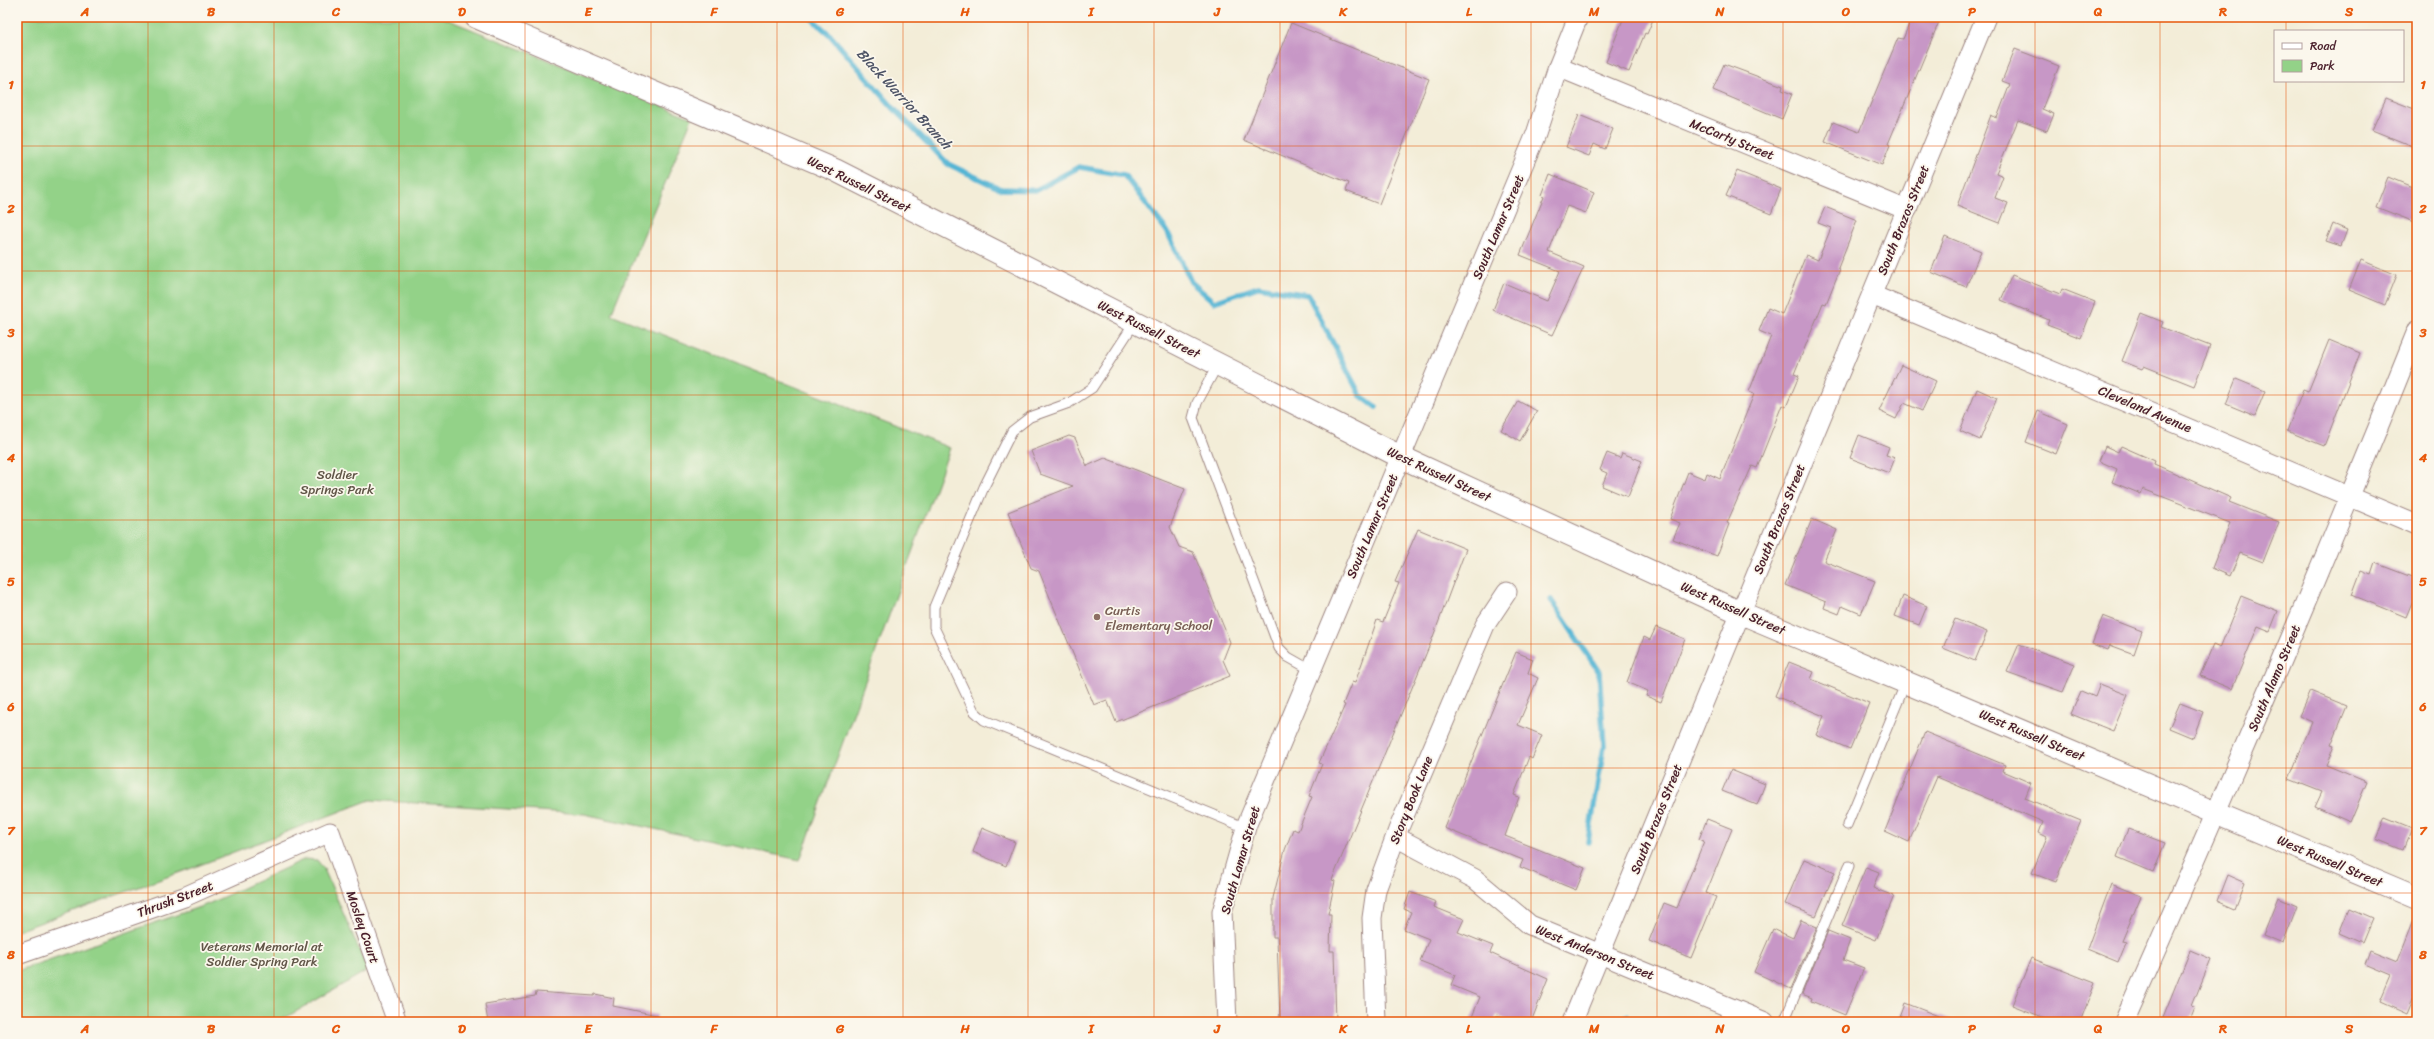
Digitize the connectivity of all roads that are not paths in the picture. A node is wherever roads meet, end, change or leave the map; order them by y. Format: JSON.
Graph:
{"nodes":[{"id":1,"x":476,"y":17,"type":"edge"},
{"id":2,"x":1578,"y":17,"type":"edge"},
{"id":3,"x":1986,"y":17,"type":"edge"},
{"id":4,"x":1558,"y":67,"type":"junction"},
{"id":5,"x":1907,"y":210,"type":"junction"},
{"id":6,"x":1872,"y":295,"type":"junction"},
{"id":7,"x":1135,"y":322,"type":"junction"},
{"id":8,"x":2417,"y":331,"type":"edge"},
{"id":9,"x":1218,"y":364,"type":"junction"},
{"id":10,"x":1401,"y":457,"type":"junction"},
{"id":11,"x":2351,"y":496,"type":"junction"},
{"id":12,"x":2417,"y":525,"type":"edge"},
{"id":13,"x":1507,"y":592,"type":"dead end"},
{"id":14,"x":1741,"y":613,"type":"junction"},
{"id":15,"x":1311,"y":670,"type":"junction"},
{"id":16,"x":1906,"y":682,"type":"junction"},
{"id":17,"x":2218,"y":813,"type":"junction"},
{"id":18,"x":1847,"y":825,"type":"dead end"},
{"id":19,"x":1246,"y":828,"type":"junction"},
{"id":20,"x":330,"y":832,"type":"joint"},
{"id":21,"x":1396,"y":837,"type":"junction"},
{"id":22,"x":1849,"y":866,"type":"dead end"},
{"id":23,"x":2417,"y":898,"type":"edge"},
{"id":24,"x":1601,"y":953,"type":"junction"},
{"id":25,"x":17,"y":955,"type":"edge"},
{"id":26,"x":397,"y":1022,"type":"edge"},
{"id":27,"x":1227,"y":1022,"type":"edge"},
{"id":28,"x":1376,"y":1022,"type":"edge"},
{"id":29,"x":1572,"y":1022,"type":"edge"},
{"id":30,"x":1765,"y":1022,"type":"edge"},
{"id":31,"x":1784,"y":1022,"type":"edge"},
{"id":32,"x":2124,"y":1022,"type":"edge"}],
"edges":[{"from":1,"to":7,"type":"street","name":"West Russell Street"},
{"from":2,"to":4,"type":"street","name":"South Lamar Street"},
{"from":3,"to":5,"type":"street","name":"South Brazos Street"},
{"from":4,"to":5,"type":"street","name":"McCarty Street"},
{"from":4,"to":10,"type":"street","name":"South Lamar Street"},
{"from":5,"to":6,"type":"street","name":"South Brazos Street"},
{"from":6,"to":11,"type":"street","name":"Cleveland Avenue"},
{"from":6,"to":14,"type":"street","name":"South Brazos Street"},
{"from":7,"to":9,"type":"street","name":"West Russell Street"},
{"from":7,"to":19,"type":"lane"},
{"from":8,"to":11,"type":"street","name":"South Alamo Street"},
{"from":9,"to":10,"type":"street","name":"West Russell Street"},
{"from":9,"to":15,"type":"lane"},
{"from":10,"to":14,"type":"street","name":"West Russell Street"},
{"from":10,"to":15,"type":"street","name":"South Lamar Street"},
{"from":11,"to":12,"type":"street","name":"Cleveland Avenue"},
{"from":11,"to":17,"type":"street","name":"South Alamo Street"},
{"from":13,"to":21,"type":"street","name":"Story Book Lane"},
{"from":14,"to":16,"type":"street","name":"West Russell Street"},
{"from":14,"to":24,"type":"street","name":"South Brazos Street"},
{"from":15,"to":19,"type":"street","name":"South Lamar Street"},
{"from":16,"to":17,"type":"street","name":"West Russell Street"},
{"from":16,"to":18,"type":"lane"},
{"from":17,"to":23,"type":"street","name":"West Russell Street"},
{"from":17,"to":32,"type":"street","name":"South Alamo Street"},
{"from":19,"to":27,"type":"street","name":"South Lamar Street"},
{"from":20,"to":25,"type":"street","name":"Thrush Street"},
{"from":20,"to":26,"type":"street","name":"Mosley Court"},
{"from":21,"to":24,"type":"street","name":"West Anderson Street"},
{"from":21,"to":28,"type":"street","name":"Story Book Lane"},
{"from":22,"to":31,"type":"lane"},
{"from":24,"to":29,"type":"street","name":"South Brazos Street"},
{"from":24,"to":30,"type":"street","name":"West Anderson Street"}]}
